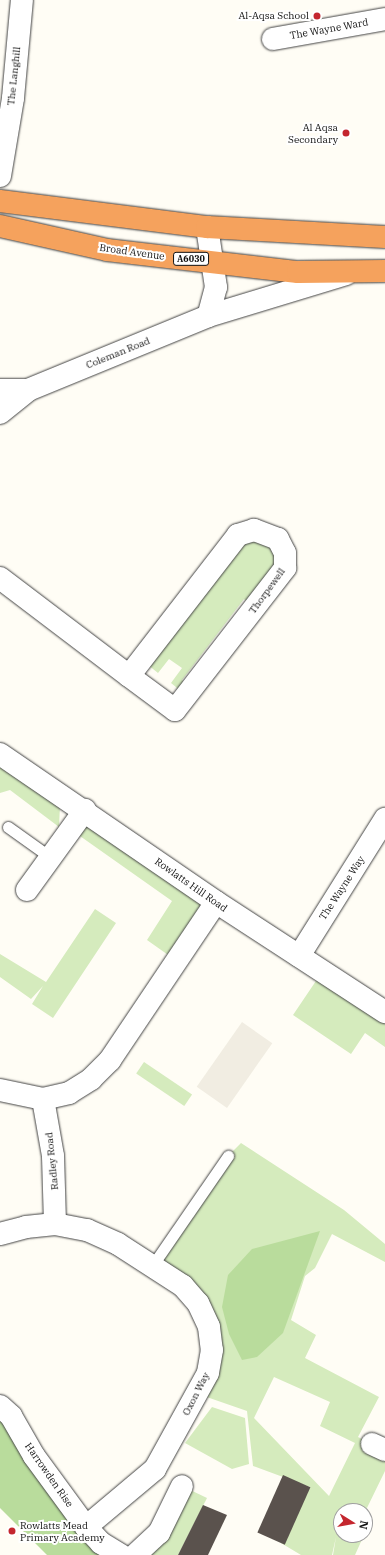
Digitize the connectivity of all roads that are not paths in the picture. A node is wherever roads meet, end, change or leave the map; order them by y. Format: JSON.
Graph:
{"nodes":[{"id":1,"x":22,"y":0,"type":"edge"},
{"id":2,"x":385,"y":19,"type":"edge"},
{"id":3,"x":272,"y":39,"type":"dead end"},
{"id":4,"x":0,"y":176,"type":"edge"},
{"id":5,"x":0,"y":201,"type":"edge"},
{"id":6,"x":0,"y":226,"type":"edge"},
{"id":7,"x":207,"y":227,"type":"junction"},
{"id":8,"x":385,"y":237,"type":"edge"},
{"id":9,"x":210,"y":261,"type":"junction"},
{"id":10,"x":357,"y":271,"type":"junction"},
{"id":11,"x":385,"y":271,"type":"edge"},
{"id":12,"x":208,"y":316,"type":"junction"},
{"id":13,"x":0,"y":390,"type":"edge"},
{"id":14,"x":28,"y":390,"type":"junction"},
{"id":15,"x":0,"y":413,"type":"edge"},
{"id":16,"x":0,"y":578,"type":"edge"},
{"id":17,"x":129,"y":676,"type":"junction"},
{"id":18,"x":0,"y":754,"type":"edge"},
{"id":19,"x":85,"y":810,"type":"junction"},
{"id":20,"x":385,"y":819,"type":"edge"},
{"id":21,"x":8,"y":827,"type":"dead end"},
{"id":22,"x":50,"y":857,"type":"junction"},
{"id":23,"x":26,"y":890,"type":"dead end"},
{"id":24,"x":216,"y":902,"type":"junction"},
{"id":25,"x":298,"y":956,"type":"junction"},
{"id":26,"x":385,"y":1012,"type":"edge"},
{"id":27,"x":0,"y":1090,"type":"edge"},
{"id":28,"x":43,"y":1099,"type":"junction"},
{"id":29,"x":228,"y":1156,"type":"dead end"},
{"id":30,"x":55,"y":1224,"type":"junction"},
{"id":31,"x":0,"y":1234,"type":"edge"},
{"id":32,"x":152,"y":1266,"type":"junction"},
{"id":33,"x":0,"y":1406,"type":"edge"},
{"id":34,"x":182,"y":1486,"type":"dead end"},
{"id":35,"x":86,"y":1527,"type":"junction"},
{"id":36,"x":121,"y":1555,"type":"edge"},
{"id":37,"x":135,"y":1555,"type":"edge"}],
"edges":[{"from":1,"to":4,"type":"street","name":"The Langhill"},
{"from":2,"to":3,"type":"street","name":"The Wayne Ward"},
{"from":5,"to":7,"type":"highway"},
{"from":6,"to":9,"type":"highway","name":"Broad Avenue","number":"A6030"},
{"from":7,"to":8,"type":"highway"},
{"from":7,"to":9,"type":"street"},
{"from":9,"to":10,"type":"highway","name":"Broad Avenue","number":"A6030"},
{"from":9,"to":12,"type":"street"},
{"from":10,"to":11,"type":"highway","name":"Broad Avenue","number":"A6030"},
{"from":10,"to":12,"type":"street","name":"Coleman Road"},
{"from":12,"to":14,"type":"street","name":"Coleman Road"},
{"from":13,"to":14,"type":"street","name":"Coleman Road"},
{"from":14,"to":15,"type":"street","name":"Coleman Road"},
{"from":16,"to":17,"type":"street","name":"Thorpewell"},
{"from":17,"to":17,"type":"street","name":"Thorpewell"},
{"from":18,"to":19,"type":"street","name":"Rowlatts Hill Road"},
{"from":19,"to":22,"type":"street"},
{"from":19,"to":24,"type":"street","name":"Rowlatts Hill Road"},
{"from":20,"to":25,"type":"street","name":"The Wayne Way"},
{"from":21,"to":22,"type":"lane"},
{"from":22,"to":23,"type":"street"},
{"from":24,"to":25,"type":"street","name":"Rowlatts Hill Road"},
{"from":24,"to":28,"type":"street"},
{"from":25,"to":26,"type":"street","name":"Rowlatts Hill Road"},
{"from":27,"to":28,"type":"street"},
{"from":28,"to":30,"type":"street","name":"Radley Road"},
{"from":29,"to":32,"type":"lane"},
{"from":30,"to":31,"type":"street","name":"Oxon Way"},
{"from":30,"to":32,"type":"street","name":"Oxon Way"},
{"from":32,"to":35,"type":"street","name":"Oxon Way"},
{"from":33,"to":35,"type":"street","name":"Harrowden Rise"},
{"from":34,"to":37,"type":"street"},
{"from":35,"to":36,"type":"street","name":"Harrowden Rise"}]}
